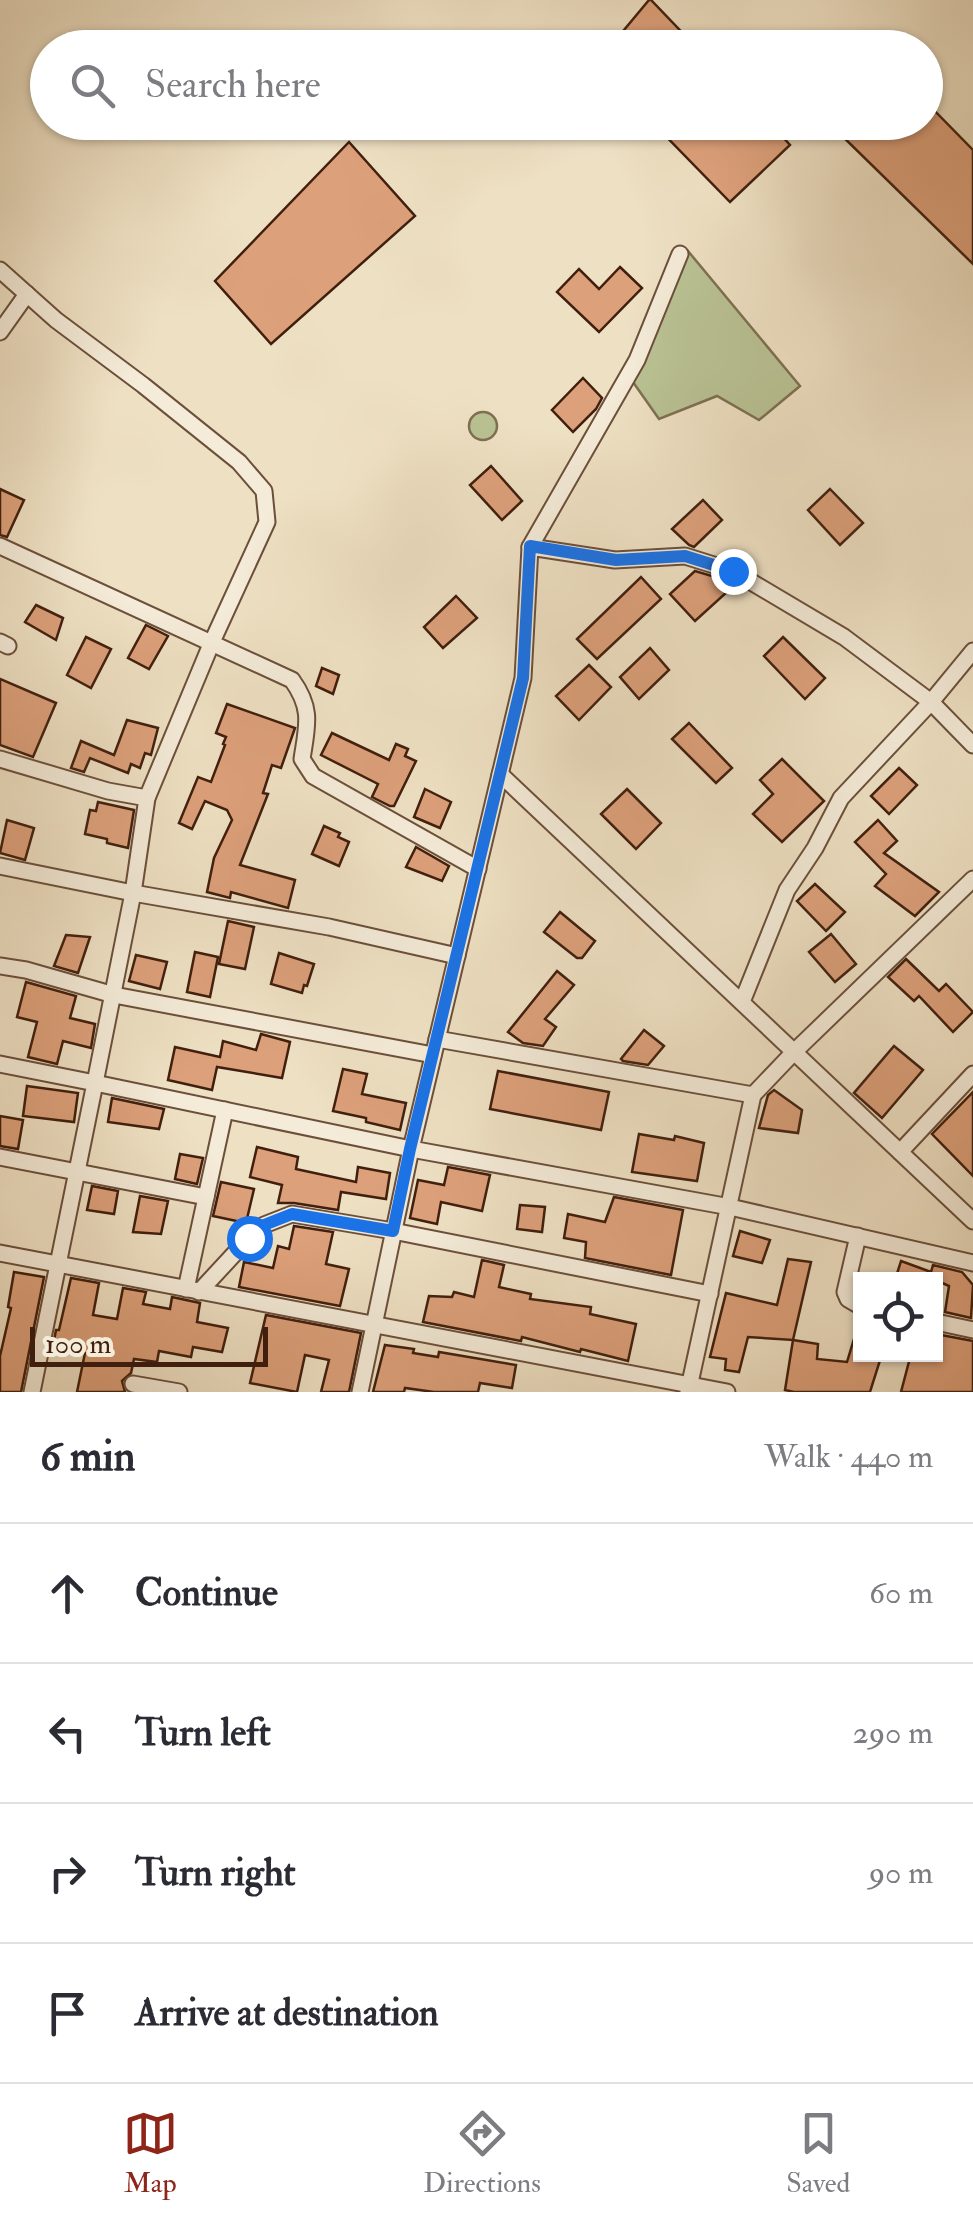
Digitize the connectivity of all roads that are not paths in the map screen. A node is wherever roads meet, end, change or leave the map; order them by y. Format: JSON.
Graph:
{"nodes":[{"id":1,"x":680,"y":254,"type":"dead end"},
{"id":2,"x":0,"y":270,"type":"edge"},
{"id":3,"x":27,"y":294,"type":"junction"},
{"id":4,"x":0,"y":332,"type":"edge"},
{"id":5,"x":0,"y":546,"type":"edge"},
{"id":6,"x":530,"y":546,"type":"junction"},
{"id":7,"x":212,"y":642,"type":"junction"},
{"id":8,"x":973,"y":651,"type":"edge"},
{"id":9,"x":931,"y":702,"type":"junction"},
{"id":10,"x":973,"y":744,"type":"edge"},
{"id":11,"x":0,"y":758,"type":"edge"},
{"id":12,"x":500,"y":774,"type":"junction"},
{"id":13,"x":147,"y":798,"type":"junction"},
{"id":14,"x":0,"y":866,"type":"edge"},
{"id":15,"x":478,"y":869,"type":"junction"},
{"id":16,"x":973,"y":879,"type":"edge"},
{"id":17,"x":133,"y":894,"type":"junction"},
{"id":18,"x":457,"y":956,"type":"junction"},
{"id":19,"x":0,"y":966,"type":"edge"},
{"id":20,"x":114,"y":995,"type":"junction"},
{"id":21,"x":742,"y":1002,"type":"junction"},
{"id":22,"x":435,"y":1047,"type":"junction"},
{"id":23,"x":794,"y":1052,"type":"junction"},
{"id":24,"x":0,"y":1064,"type":"edge"},
{"id":25,"x":973,"y":1074,"type":"edge"},
{"id":26,"x":95,"y":1083,"type":"junction"},
{"id":27,"x":754,"y":1096,"type":"junction"},
{"id":28,"x":225,"y":1110,"type":"junction"},
{"id":29,"x":410,"y":1149,"type":"junction"},
{"id":30,"x":900,"y":1152,"type":"junction"},
{"id":31,"x":0,"y":1157,"type":"edge"},
{"id":32,"x":77,"y":1170,"type":"junction"},
{"id":33,"x":206,"y":1197,"type":"junction"},
{"id":34,"x":730,"y":1207,"type":"junction"},
{"id":35,"x":973,"y":1221,"type":"edge"},
{"id":36,"x":393,"y":1231,"type":"junction"},
{"id":37,"x":858,"y":1236,"type":"junction"},
{"id":38,"x":0,"y":1253,"type":"edge"},
{"id":39,"x":973,"y":1263,"type":"edge"},
{"id":40,"x":58,"y":1265,"type":"junction"},
{"id":41,"x":192,"y":1291,"type":"junction"},
{"id":42,"x":710,"y":1294,"type":"junction"},
{"id":43,"x":853,"y":1301,"type":"edge"},
{"id":44,"x":943,"y":1324,"type":"edge"},
{"id":45,"x":374,"y":1325,"type":"junction"},
{"id":46,"x":973,"y":1330,"type":"edge"},
{"id":47,"x":133,"y":1384,"type":"dead end"},
{"id":48,"x":689,"y":1388,"type":"edge"},
{"id":49,"x":32,"y":1392,"type":"edge"},
{"id":50,"x":178,"y":1392,"type":"edge"},
{"id":51,"x":360,"y":1392,"type":"edge"},
{"id":52,"x":727,"y":1392,"type":"edge"}],
"edges":[{"from":1,"to":6,"type":"street"},
{"from":2,"to":3,"type":"street"},
{"from":3,"to":4,"type":"street"},
{"from":3,"to":7,"type":"street"},
{"from":5,"to":7,"type":"street"},
{"from":6,"to":9,"type":"street"},
{"from":6,"to":12,"type":"street"},
{"from":7,"to":13,"type":"street"},
{"from":7,"to":15,"type":"street"},
{"from":8,"to":9,"type":"street"},
{"from":9,"to":10,"type":"street"},
{"from":9,"to":21,"type":"street"},
{"from":11,"to":13,"type":"street"},
{"from":12,"to":15,"type":"street"},
{"from":12,"to":21,"type":"street"},
{"from":13,"to":17,"type":"street"},
{"from":14,"to":17,"type":"street"},
{"from":15,"to":18,"type":"street"},
{"from":16,"to":23,"type":"street"},
{"from":17,"to":18,"type":"street"},
{"from":17,"to":20,"type":"street"},
{"from":18,"to":22,"type":"street"},
{"from":19,"to":20,"type":"street"},
{"from":20,"to":22,"type":"street"},
{"from":20,"to":26,"type":"street"},
{"from":21,"to":23,"type":"street"},
{"from":22,"to":27,"type":"street"},
{"from":22,"to":29,"type":"street"},
{"from":23,"to":27,"type":"street"},
{"from":23,"to":30,"type":"street"},
{"from":24,"to":26,"type":"street"},
{"from":25,"to":30,"type":"street"},
{"from":26,"to":28,"type":"street"},
{"from":26,"to":32,"type":"street"},
{"from":27,"to":34,"type":"street"},
{"from":28,"to":29,"type":"street"},
{"from":28,"to":33,"type":"street"},
{"from":29,"to":34,"type":"street"},
{"from":29,"to":36,"type":"street"},
{"from":30,"to":35,"type":"street"},
{"from":31,"to":32,"type":"street"},
{"from":32,"to":33,"type":"street"},
{"from":32,"to":40,"type":"street"},
{"from":33,"to":41,"type":"street"},
{"from":34,"to":37,"type":"street"},
{"from":34,"to":42,"type":"street"},
{"from":36,"to":41,"type":"street"},
{"from":36,"to":42,"type":"street"},
{"from":36,"to":45,"type":"street"},
{"from":37,"to":39,"type":"street"},
{"from":37,"to":43,"type":"street"},
{"from":38,"to":40,"type":"street"},
{"from":40,"to":41,"type":"street"},
{"from":40,"to":49,"type":"street"},
{"from":41,"to":45,"type":"street"},
{"from":42,"to":48,"type":"street"},
{"from":44,"to":46,"type":"street"},
{"from":45,"to":48,"type":"street"},
{"from":45,"to":51,"type":"street"},
{"from":47,"to":50,"type":"street"},
{"from":48,"to":52,"type":"street"}]}
